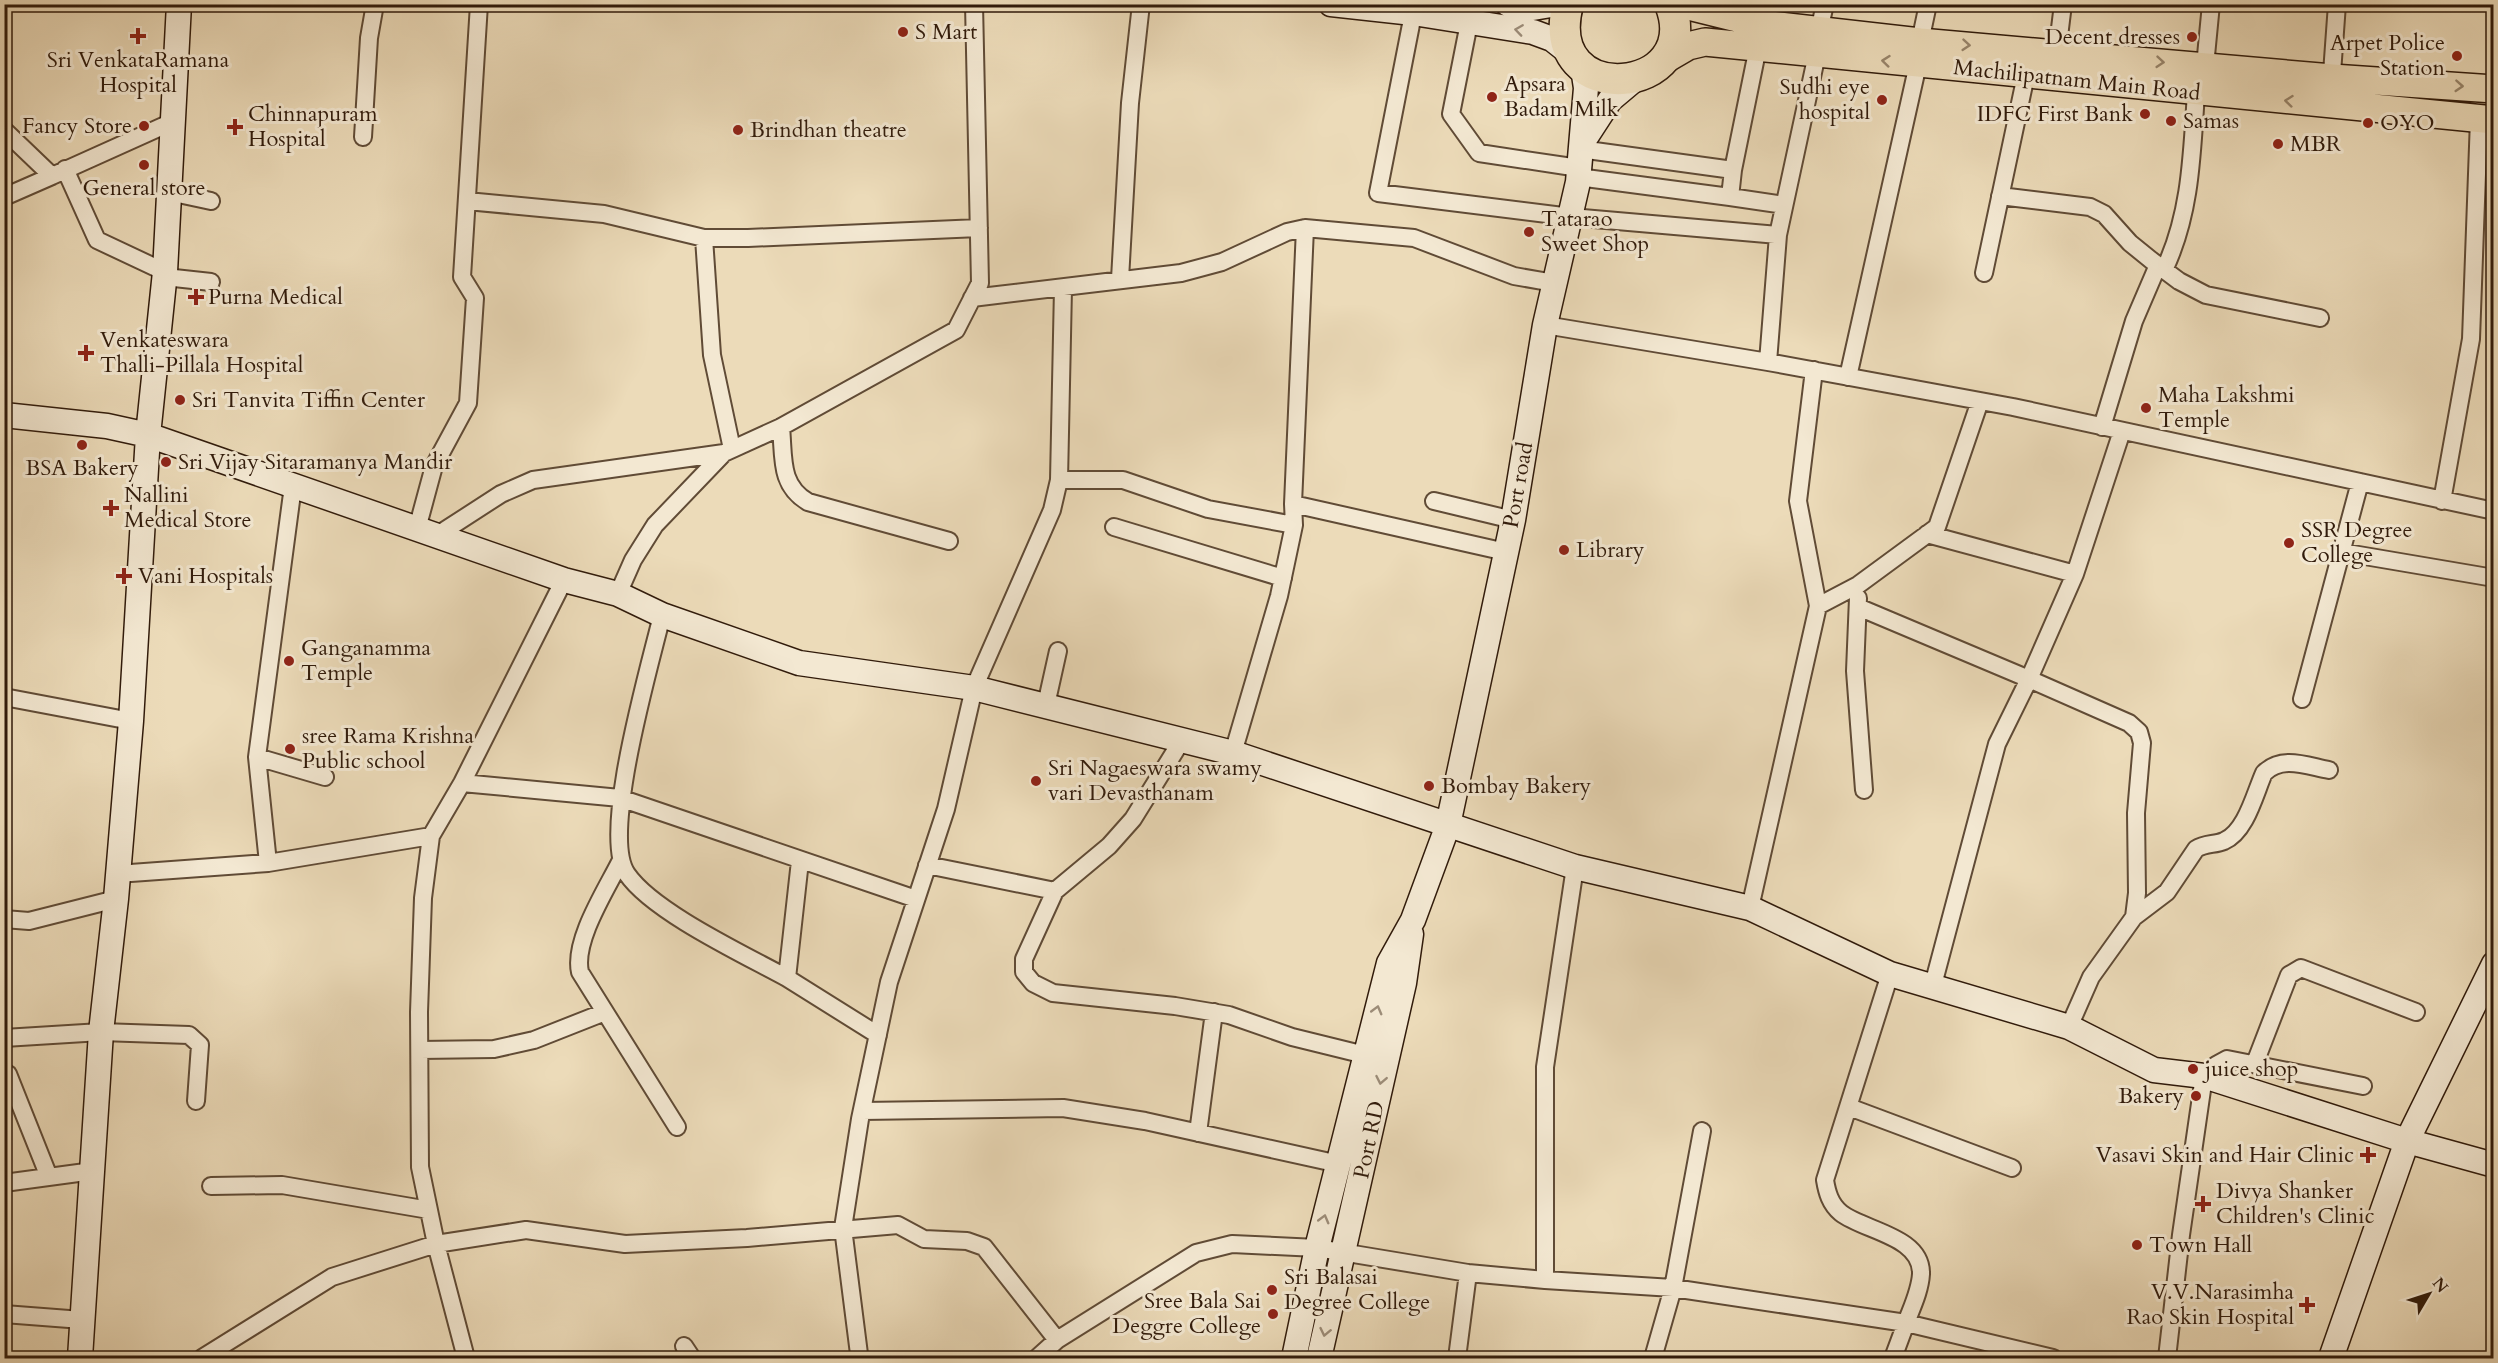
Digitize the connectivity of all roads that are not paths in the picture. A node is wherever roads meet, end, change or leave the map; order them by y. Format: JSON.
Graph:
{"nodes":[{"id":1,"x":179,"y":4,"type":"edge"},
{"id":2,"x":375,"y":4,"type":"edge"},
{"id":3,"x":479,"y":4,"type":"edge"},
{"id":4,"x":974,"y":4,"type":"edge"},
{"id":5,"x":1141,"y":4,"type":"edge"},
{"id":6,"x":1331,"y":4,"type":"edge"},
{"id":7,"x":1508,"y":4,"type":"edge"},
{"id":8,"x":1557,"y":4,"type":"edge"},
{"id":9,"x":1568,"y":4,"type":"edge"},
{"id":10,"x":1670,"y":4,"type":"edge"},
{"id":11,"x":1680,"y":4,"type":"edge"},
{"id":12,"x":1825,"y":4,"type":"edge"},
{"id":13,"x":1928,"y":4,"type":"edge"},
{"id":14,"x":2063,"y":4,"type":"edge"},
{"id":15,"x":2211,"y":4,"type":"edge"},
{"id":16,"x":2337,"y":4,"type":"edge"},
{"id":17,"x":1414,"y":9,"type":"edge"},
{"id":18,"x":1469,"y":23,"type":"junction"},
{"id":19,"x":1762,"y":25,"type":"edge"},
{"id":20,"x":1818,"y":43,"type":"junction"},
{"id":21,"x":1919,"y":53,"type":"junction"},
{"id":22,"x":2057,"y":53,"type":"junction"},
{"id":23,"x":1664,"y":60,"type":"junction"},
{"id":24,"x":1577,"y":61,"type":"junction"},
{"id":25,"x":2205,"y":66,"type":"junction"},
{"id":26,"x":2026,"y":75,"type":"junction"},
{"id":27,"x":2332,"y":78,"type":"junction"},
{"id":28,"x":1635,"y":79,"type":"junction"},
{"id":29,"x":2493,"y":89,"type":"edge"},
{"id":30,"x":2196,"y":92,"type":"junction"},
{"id":31,"x":2329,"y":105,"type":"junction"},
{"id":32,"x":2486,"y":119,"type":"edge"},
{"id":33,"x":172,"y":122,"type":"junction"},
{"id":34,"x":4,"y":130,"type":"edge"},
{"id":35,"x":363,"y":137,"type":"dead end"},
{"id":36,"x":1580,"y":160,"type":"junction"},
{"id":37,"x":1732,"y":170,"type":"junction"},
{"id":38,"x":59,"y":172,"type":"junction"},
{"id":39,"x":169,"y":192,"type":"junction"},
{"id":40,"x":2001,"y":196,"type":"junction"},
{"id":41,"x":4,"y":197,"type":"edge"},
{"id":42,"x":1730,"y":197,"type":"junction"},
{"id":43,"x":211,"y":201,"type":"dead end"},
{"id":44,"x":467,"y":201,"type":"junction"},
{"id":45,"x":1784,"y":206,"type":"junction"},
{"id":46,"x":1570,"y":217,"type":"junction"},
{"id":47,"x":979,"y":228,"type":"junction"},
{"id":48,"x":1305,"y":228,"type":"junction"},
{"id":49,"x":1778,"y":235,"type":"junction"},
{"id":50,"x":704,"y":238,"type":"junction"},
{"id":51,"x":2161,"y":268,"type":"junction"},
{"id":52,"x":1984,"y":273,"type":"dead end"},
{"id":53,"x":165,"y":275,"type":"junction"},
{"id":54,"x":1120,"y":279,"type":"junction"},
{"id":55,"x":211,"y":282,"type":"dead end"},
{"id":56,"x":1554,"y":283,"type":"junction"},
{"id":57,"x":1063,"y":288,"type":"junction"},
{"id":58,"x":972,"y":298,"type":"junction"},
{"id":59,"x":2320,"y":318,"type":"dead end"},
{"id":60,"x":1545,"y":326,"type":"junction"},
{"id":61,"x":1768,"y":362,"type":"junction"},
{"id":62,"x":1814,"y":370,"type":"junction"},
{"id":63,"x":1848,"y":376,"type":"junction"},
{"id":64,"x":1980,"y":401,"type":"junction"},
{"id":65,"x":4,"y":415,"type":"edge"},
{"id":66,"x":781,"y":427,"type":"junction"},
{"id":67,"x":2102,"y":427,"type":"junction"},
{"id":68,"x":2122,"y":431,"type":"junction"},
{"id":69,"x":148,"y":435,"type":"junction"},
{"id":70,"x":728,"y":451,"type":"junction"},
{"id":71,"x":1059,"y":480,"type":"junction"},
{"id":72,"x":2360,"y":482,"type":"junction"},
{"id":73,"x":293,"y":486,"type":"junction"},
{"id":74,"x":1434,"y":501,"type":"dead end"},
{"id":75,"x":2442,"y":501,"type":"junction"},
{"id":76,"x":1293,"y":504,"type":"junction"},
{"id":77,"x":2493,"y":511,"type":"edge"},
{"id":78,"x":1513,"y":520,"type":"junction"},
{"id":79,"x":1294,"y":525,"type":"junction"},
{"id":80,"x":1114,"y":527,"type":"dead end"},
{"id":81,"x":426,"y":532,"type":"junction"},
{"id":82,"x":1927,"y":534,"type":"junction"},
{"id":83,"x":948,"y":541,"type":"dead end"},
{"id":84,"x":1506,"y":552,"type":"junction"},
{"id":85,"x":2341,"y":552,"type":"junction"},
{"id":86,"x":2075,"y":574,"type":"junction"},
{"id":87,"x":1283,"y":578,"type":"junction"},
{"id":88,"x":2493,"y":578,"type":"edge"},
{"id":89,"x":564,"y":580,"type":"junction"},
{"id":90,"x":1858,"y":585,"type":"junction"},
{"id":91,"x":618,"y":594,"type":"junction"},
{"id":92,"x":1818,"y":606,"type":"junction"},
{"id":93,"x":1858,"y":608,"type":"junction"},
{"id":94,"x":662,"y":615,"type":"junction"},
{"id":95,"x":1058,"y":651,"type":"dead end"},
{"id":96,"x":2029,"y":680,"type":"junction"},
{"id":97,"x":974,"y":688,"type":"junction"},
{"id":98,"x":4,"y":697,"type":"edge"},
{"id":99,"x":2302,"y":699,"type":"dead end"},
{"id":100,"x":1046,"y":705,"type":"junction"},
{"id":101,"x":130,"y":721,"type":"junction"},
{"id":102,"x":1182,"y":740,"type":"junction"},
{"id":103,"x":1233,"y":753,"type":"junction"},
{"id":104,"x":257,"y":757,"type":"junction"},
{"id":105,"x":2330,"y":770,"type":"dead end"},
{"id":106,"x":325,"y":777,"type":"dead end"},
{"id":107,"x":462,"y":783,"type":"junction"},
{"id":108,"x":1864,"y":790,"type":"dead end"},
{"id":109,"x":620,"y":798,"type":"junction"},
{"id":110,"x":1448,"y":825,"type":"junction"},
{"id":111,"x":431,"y":836,"type":"junction"},
{"id":112,"x":620,"y":861,"type":"junction"},
{"id":113,"x":800,"y":861,"type":"junction"},
{"id":114,"x":268,"y":863,"type":"junction"},
{"id":115,"x":927,"y":865,"type":"junction"},
{"id":116,"x":1575,"y":867,"type":"junction"},
{"id":117,"x":117,"y":874,"type":"junction"},
{"id":118,"x":1055,"y":891,"type":"junction"},
{"id":119,"x":116,"y":899,"type":"junction"},
{"id":120,"x":916,"y":899,"type":"junction"},
{"id":121,"x":1750,"y":908,"type":"junction"},
{"id":122,"x":2134,"y":917,"type":"junction"},
{"id":123,"x":4,"y":919,"type":"edge"},
{"id":124,"x":1413,"y":920,"type":"junction"},
{"id":125,"x":2493,"y":964,"type":"edge"},
{"id":126,"x":1890,"y":974,"type":"junction"},
{"id":127,"x":787,"y":978,"type":"junction"},
{"id":128,"x":1933,"y":985,"type":"junction"},
{"id":129,"x":605,"y":1012,"type":"junction"},
{"id":130,"x":1214,"y":1012,"type":"junction"},
{"id":131,"x":2416,"y":1012,"type":"dead end"},
{"id":132,"x":2069,"y":1027,"type":"junction"},
{"id":133,"x":101,"y":1032,"type":"junction"},
{"id":134,"x":878,"y":1035,"type":"junction"},
{"id":135,"x":4,"y":1038,"type":"edge"},
{"id":136,"x":420,"y":1050,"type":"junction"},
{"id":137,"x":1365,"y":1055,"type":"junction"},
{"id":138,"x":2255,"y":1063,"type":"junction"},
{"id":139,"x":8,"y":1074,"type":"dead end"},
{"id":140,"x":2206,"y":1077,"type":"junction"},
{"id":141,"x":2363,"y":1086,"type":"dead end"},
{"id":142,"x":196,"y":1101,"type":"dead end"},
{"id":143,"x":1849,"y":1107,"type":"junction"},
{"id":144,"x":862,"y":1111,"type":"junction"},
{"id":145,"x":677,"y":1126,"type":"dead end"},
{"id":146,"x":1702,"y":1131,"type":"dead end"},
{"id":147,"x":1198,"y":1133,"type":"junction"},
{"id":148,"x":2407,"y":1141,"type":"junction"},
{"id":149,"x":1339,"y":1164,"type":"junction"},
{"id":150,"x":2493,"y":1165,"type":"edge"},
{"id":151,"x":2012,"y":1168,"type":"dead end"},
{"id":152,"x":93,"y":1171,"type":"junction"},
{"id":153,"x":49,"y":1177,"type":"junction"},
{"id":154,"x":4,"y":1184,"type":"edge"},
{"id":155,"x":211,"y":1186,"type":"dead end"},
{"id":156,"x":429,"y":1210,"type":"junction"},
{"id":157,"x":843,"y":1228,"type":"junction"},
{"id":158,"x":436,"y":1244,"type":"junction"},
{"id":159,"x":1317,"y":1248,"type":"junction"},
{"id":160,"x":1342,"y":1253,"type":"junction"},
{"id":161,"x":1468,"y":1273,"type":"junction"},
{"id":162,"x":1545,"y":1280,"type":"junction"},
{"id":163,"x":1673,"y":1288,"type":"junction"},
{"id":164,"x":4,"y":1314,"type":"edge"},
{"id":165,"x":82,"y":1320,"type":"junction"},
{"id":166,"x":1906,"y":1323,"type":"junction"},
{"id":167,"x":1057,"y":1340,"type":"junction"},
{"id":168,"x":211,"y":1356,"type":"edge"},
{"id":169,"x":80,"y":1359,"type":"edge"},
{"id":170,"x":466,"y":1359,"type":"edge"},
{"id":171,"x":856,"y":1359,"type":"edge"},
{"id":172,"x":1037,"y":1359,"type":"edge"},
{"id":173,"x":1294,"y":1359,"type":"edge"},
{"id":174,"x":1319,"y":1359,"type":"edge"},
{"id":175,"x":1456,"y":1359,"type":"edge"},
{"id":176,"x":1653,"y":1359,"type":"edge"},
{"id":177,"x":1893,"y":1359,"type":"edge"},
{"id":178,"x":2053,"y":1359,"type":"edge"},
{"id":179,"x":2167,"y":1359,"type":"edge"},
{"id":180,"x":2331,"y":1359,"type":"edge"}],
"edges":[{"from":1,"to":33,"type":"street"},
{"from":2,"to":35,"type":"street"},
{"from":3,"to":44,"type":"street"},
{"from":4,"to":47,"type":"street"},
{"from":5,"to":54,"type":"street"},
{"from":6,"to":17,"type":"street"},
{"from":7,"to":8,"type":"street"},
{"from":9,"to":24,"type":"highway"},
{"from":10,"to":23,"type":"highway"},
{"from":11,"to":19,"type":"main road","name":"Machilipatnam Main Road"},
{"from":12,"to":20,"type":"street"},
{"from":13,"to":21,"type":"street"},
{"from":14,"to":22,"type":"street"},
{"from":15,"to":25,"type":"street"},
{"from":16,"to":27,"type":"street"},
{"from":17,"to":18,"type":"street"},
{"from":17,"to":46,"type":"street"},
{"from":24,"to":18,"type":"street","one_way":true},
{"from":18,"to":36,"type":"street"},
{"from":19,"to":20,"type":"main road","name":"Machilipatnam Main Road"},
{"from":19,"to":23,"type":"main road","name":"Machilipatnam Main Road"},
{"from":19,"to":37,"type":"street"},
{"from":20,"to":21,"type":"main road","name":"Machilipatnam Main Road"},
{"from":20,"to":45,"type":"street"},
{"from":21,"to":22,"type":"main road","name":"Machilipatnam Main Road","one_way":true},
{"from":21,"to":26,"type":"main road","name":"Machilipatnam Main Road"},
{"from":21,"to":63,"type":"street"},
{"from":22,"to":25,"type":"main road","name":"Machilipatnam Main Road","one_way":true},
{"from":23,"to":28,"type":"highway"},
{"from":24,"to":28,"type":"highway"},
{"from":24,"to":36,"type":"street","name":"Port road"},
{"from":25,"to":27,"type":"main road","name":"Machilipatnam Main Road"},
{"from":26,"to":30,"type":"main road","name":"Machilipatnam Main Road"},
{"from":26,"to":40,"type":"street"},
{"from":27,"to":29,"type":"main road","name":"Machilipatnam Main Road","one_way":true},
{"from":27,"to":31,"type":"street"},
{"from":28,"to":36,"type":"street","name":"Port road"},
{"from":31,"to":30,"type":"main road","name":"Machilipatnam Main Road","one_way":true},
{"from":30,"to":51,"type":"street"},
{"from":31,"to":32,"type":"main road","name":"Machilipatnam Main Road"},
{"from":32,"to":75,"type":"street"},
{"from":33,"to":38,"type":"street"},
{"from":33,"to":39,"type":"street"},
{"from":34,"to":38,"type":"street"},
{"from":36,"to":37,"type":"street"},
{"from":36,"to":42,"type":"street"},
{"from":36,"to":46,"type":"street","name":"Port road"},
{"from":37,"to":42,"type":"street"},
{"from":38,"to":41,"type":"street"},
{"from":38,"to":53,"type":"street"},
{"from":39,"to":43,"type":"street"},
{"from":39,"to":53,"type":"street"},
{"from":40,"to":51,"type":"street"},
{"from":40,"to":52,"type":"street"},
{"from":42,"to":45,"type":"street"},
{"from":44,"to":50,"type":"street"},
{"from":44,"to":81,"type":"street"},
{"from":45,"to":49,"type":"street"},
{"from":46,"to":49,"type":"street"},
{"from":46,"to":56,"type":"street","name":"Port road"},
{"from":47,"to":50,"type":"street"},
{"from":47,"to":58,"type":"street"},
{"from":48,"to":54,"type":"street"},
{"from":48,"to":56,"type":"street"},
{"from":48,"to":76,"type":"street"},
{"from":49,"to":61,"type":"street"},
{"from":50,"to":70,"type":"street"},
{"from":51,"to":59,"type":"street"},
{"from":51,"to":67,"type":"street"},
{"from":53,"to":55,"type":"street"},
{"from":53,"to":69,"type":"street"},
{"from":54,"to":57,"type":"street"},
{"from":56,"to":60,"type":"street","name":"Port road"},
{"from":57,"to":58,"type":"street"},
{"from":57,"to":71,"type":"street"},
{"from":58,"to":66,"type":"street"},
{"from":60,"to":61,"type":"street"},
{"from":60,"to":78,"type":"street","name":"Port road"},
{"from":61,"to":62,"type":"street"},
{"from":62,"to":63,"type":"street"},
{"from":62,"to":92,"type":"street"},
{"from":63,"to":64,"type":"street"},
{"from":64,"to":67,"type":"street"},
{"from":64,"to":82,"type":"street"},
{"from":65,"to":69,"type":"street"},
{"from":66,"to":70,"type":"street"},
{"from":66,"to":83,"type":"street"},
{"from":67,"to":68,"type":"street"},
{"from":68,"to":72,"type":"street"},
{"from":68,"to":86,"type":"street"},
{"from":69,"to":73,"type":"street"},
{"from":69,"to":101,"type":"street"},
{"from":70,"to":81,"type":"street"},
{"from":70,"to":91,"type":"street"},
{"from":71,"to":79,"type":"street"},
{"from":71,"to":97,"type":"street"},
{"from":72,"to":75,"type":"street"},
{"from":72,"to":85,"type":"street"},
{"from":73,"to":81,"type":"street"},
{"from":73,"to":104,"type":"street"},
{"from":74,"to":78,"type":"street"},
{"from":75,"to":77,"type":"street"},
{"from":76,"to":79,"type":"street"},
{"from":76,"to":84,"type":"street"},
{"from":78,"to":84,"type":"street","name":"Port road"},
{"from":79,"to":87,"type":"street"},
{"from":80,"to":87,"type":"street"},
{"from":81,"to":89,"type":"street"},
{"from":82,"to":86,"type":"street"},
{"from":82,"to":90,"type":"street"},
{"from":84,"to":110,"type":"street","name":"Port road"},
{"from":85,"to":88,"type":"street"},
{"from":85,"to":99,"type":"street"},
{"from":86,"to":96,"type":"street"},
{"from":87,"to":103,"type":"street"},
{"from":89,"to":91,"type":"street"},
{"from":89,"to":107,"type":"street"},
{"from":90,"to":92,"type":"street"},
{"from":90,"to":93,"type":"street"},
{"from":91,"to":94,"type":"street"},
{"from":92,"to":121,"type":"street"},
{"from":93,"to":96,"type":"street"},
{"from":93,"to":108,"type":"street"},
{"from":94,"to":97,"type":"street"},
{"from":94,"to":109,"type":"street"},
{"from":95,"to":100,"type":"street"},
{"from":96,"to":122,"type":"street"},
{"from":96,"to":128,"type":"street"},
{"from":97,"to":100,"type":"street"},
{"from":97,"to":115,"type":"street"},
{"from":98,"to":101,"type":"street"},
{"from":100,"to":102,"type":"street"},
{"from":101,"to":117,"type":"street"},
{"from":102,"to":103,"type":"street"},
{"from":102,"to":118,"type":"street"},
{"from":103,"to":110,"type":"street"},
{"from":104,"to":106,"type":"street"},
{"from":104,"to":114,"type":"street"},
{"from":105,"to":122,"type":"street"},
{"from":107,"to":109,"type":"street"},
{"from":107,"to":111,"type":"street"},
{"from":109,"to":112,"type":"street"},
{"from":109,"to":113,"type":"street"},
{"from":110,"to":116,"type":"street"},
{"from":110,"to":124,"type":"street","name":"Port road"},
{"from":111,"to":114,"type":"street"},
{"from":111,"to":136,"type":"street"},
{"from":112,"to":127,"type":"street"},
{"from":112,"to":129,"type":"street"},
{"from":113,"to":120,"type":"street"},
{"from":113,"to":127,"type":"street"},
{"from":114,"to":117,"type":"street"},
{"from":115,"to":118,"type":"street"},
{"from":115,"to":120,"type":"street"},
{"from":116,"to":121,"type":"street"},
{"from":116,"to":162,"type":"street"},
{"from":117,"to":119,"type":"street"},
{"from":118,"to":130,"type":"street"},
{"from":119,"to":123,"type":"street"},
{"from":119,"to":133,"type":"street"},
{"from":120,"to":134,"type":"street"},
{"from":121,"to":126,"type":"street"},
{"from":122,"to":132,"type":"street"},
{"from":137,"to":124,"type":"street","one_way":true},
{"from":124,"to":160,"type":"street","name":"Port RD","one_way":true},
{"from":125,"to":148,"type":"street"},
{"from":126,"to":128,"type":"street"},
{"from":126,"to":143,"type":"street"},
{"from":127,"to":134,"type":"street"},
{"from":128,"to":132,"type":"street"},
{"from":129,"to":136,"type":"street"},
{"from":129,"to":145,"type":"street"},
{"from":130,"to":137,"type":"street"},
{"from":130,"to":147,"type":"street"},
{"from":131,"to":138,"type":"street"},
{"from":132,"to":140,"type":"street"},
{"from":133,"to":135,"type":"street"},
{"from":133,"to":142,"type":"street"},
{"from":133,"to":152,"type":"street"},
{"from":134,"to":144,"type":"street"},
{"from":136,"to":156,"type":"street"},
{"from":137,"to":149,"type":"street"},
{"from":138,"to":140,"type":"street"},
{"from":138,"to":141,"type":"street"},
{"from":139,"to":153,"type":"street"},
{"from":140,"to":148,"type":"street"},
{"from":140,"to":179,"type":"street"},
{"from":143,"to":151,"type":"street"},
{"from":143,"to":166,"type":"street"},
{"from":144,"to":147,"type":"street"},
{"from":144,"to":157,"type":"street"},
{"from":146,"to":163,"type":"street"},
{"from":147,"to":149,"type":"street"},
{"from":148,"to":150,"type":"street"},
{"from":148,"to":180,"type":"street"},
{"from":159,"to":149,"type":"street","one_way":true},
{"from":152,"to":153,"type":"street"},
{"from":152,"to":165,"type":"street"},
{"from":153,"to":154,"type":"street"},
{"from":155,"to":156,"type":"street"},
{"from":156,"to":158,"type":"street"},
{"from":157,"to":158,"type":"street"},
{"from":157,"to":167,"type":"street"},
{"from":157,"to":171,"type":"street"},
{"from":158,"to":168,"type":"street"},
{"from":158,"to":170,"type":"street"},
{"from":159,"to":160,"type":"street"},
{"from":159,"to":167,"type":"street"},
{"from":159,"to":173,"type":"street"},
{"from":160,"to":161,"type":"street"},
{"from":160,"to":174,"type":"street","name":"Port RD","one_way":true},
{"from":161,"to":162,"type":"street"},
{"from":161,"to":175,"type":"street"},
{"from":162,"to":163,"type":"street"},
{"from":163,"to":166,"type":"street"},
{"from":163,"to":176,"type":"street"},
{"from":164,"to":165,"type":"street"},
{"from":165,"to":169,"type":"street"},
{"from":166,"to":177,"type":"street"},
{"from":166,"to":178,"type":"street"},
{"from":167,"to":172,"type":"street"}]}
